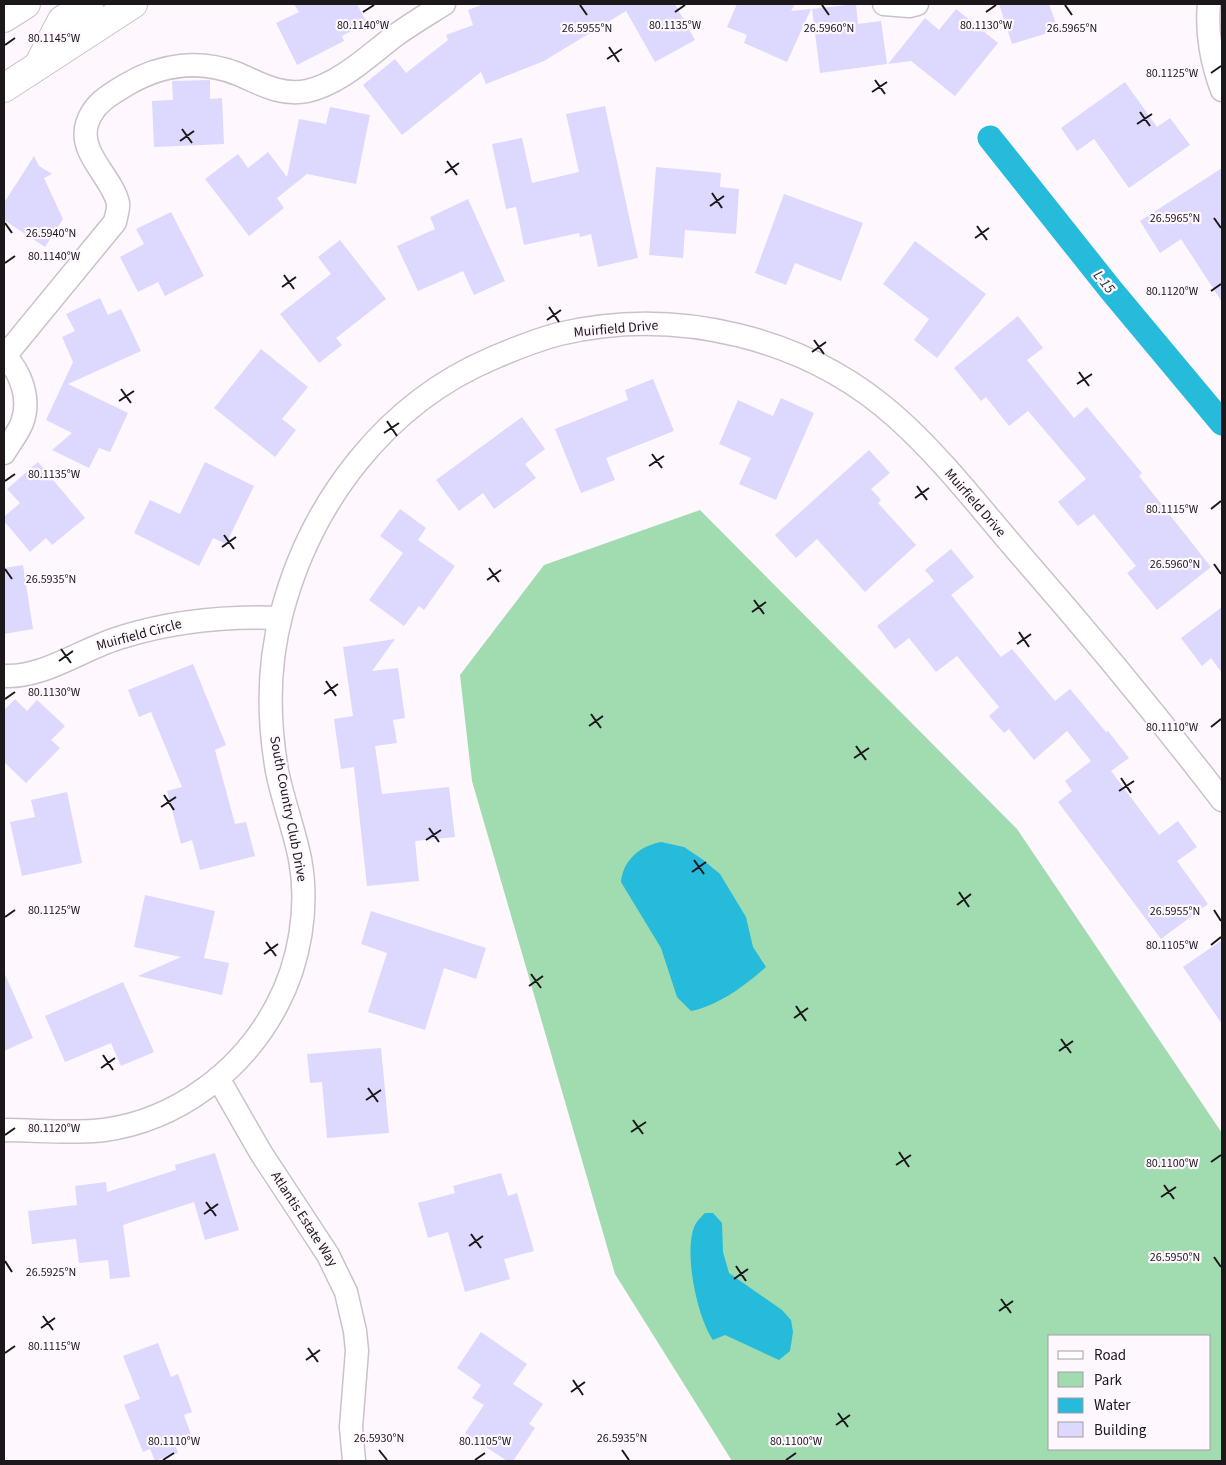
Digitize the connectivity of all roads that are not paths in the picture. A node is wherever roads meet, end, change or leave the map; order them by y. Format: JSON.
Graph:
{"nodes":[{"id":1,"x":26,"y":4,"type":"edge"},
{"id":2,"x":89,"y":4,"type":"edge"},
{"id":3,"x":132,"y":4,"type":"edge"},
{"id":4,"x":444,"y":4,"type":"edge"},
{"id":5,"x":884,"y":4,"type":"edge"},
{"id":6,"x":916,"y":4,"type":"edge"},
{"id":7,"x":1209,"y":4,"type":"edge"},
{"id":8,"x":4,"y":18,"type":"edge"},
{"id":9,"x":39,"y":65,"type":"junction"},
{"id":10,"x":4,"y":88,"type":"edge"},
{"id":11,"x":1222,"y":90,"type":"edge"},
{"id":12,"x":4,"y":356,"type":"edge"},
{"id":13,"x":4,"y":453,"type":"edge"},
{"id":14,"x":280,"y":618,"type":"junction"},
{"id":15,"x":4,"y":676,"type":"edge"},
{"id":16,"x":1222,"y":800,"type":"edge"},
{"id":17,"x":218,"y":1078,"type":"junction"},
{"id":18,"x":4,"y":1130,"type":"edge"},
{"id":19,"x":354,"y":1461,"type":"edge"}],
"edges":[{"from":1,"to":8,"type":"main road"},
{"from":2,"to":9,"type":"main road"},
{"from":3,"to":9,"type":"main road"},
{"from":4,"to":12,"type":"street"},
{"from":5,"to":6,"type":"street"},
{"from":7,"to":11,"type":"street"},
{"from":9,"to":10,"type":"main road"},
{"from":12,"to":13,"type":"street"},
{"from":14,"to":15,"type":"street","name":"Muirfield Circle"},
{"from":14,"to":16,"type":"street","name":"Muirfield Drive"},
{"from":14,"to":17,"type":"street","name":"South Country Club Drive"},
{"from":17,"to":18,"type":"street","name":"South Country Club Drive"},
{"from":17,"to":19,"type":"street","name":"Atlantis Estate Way"}]}
